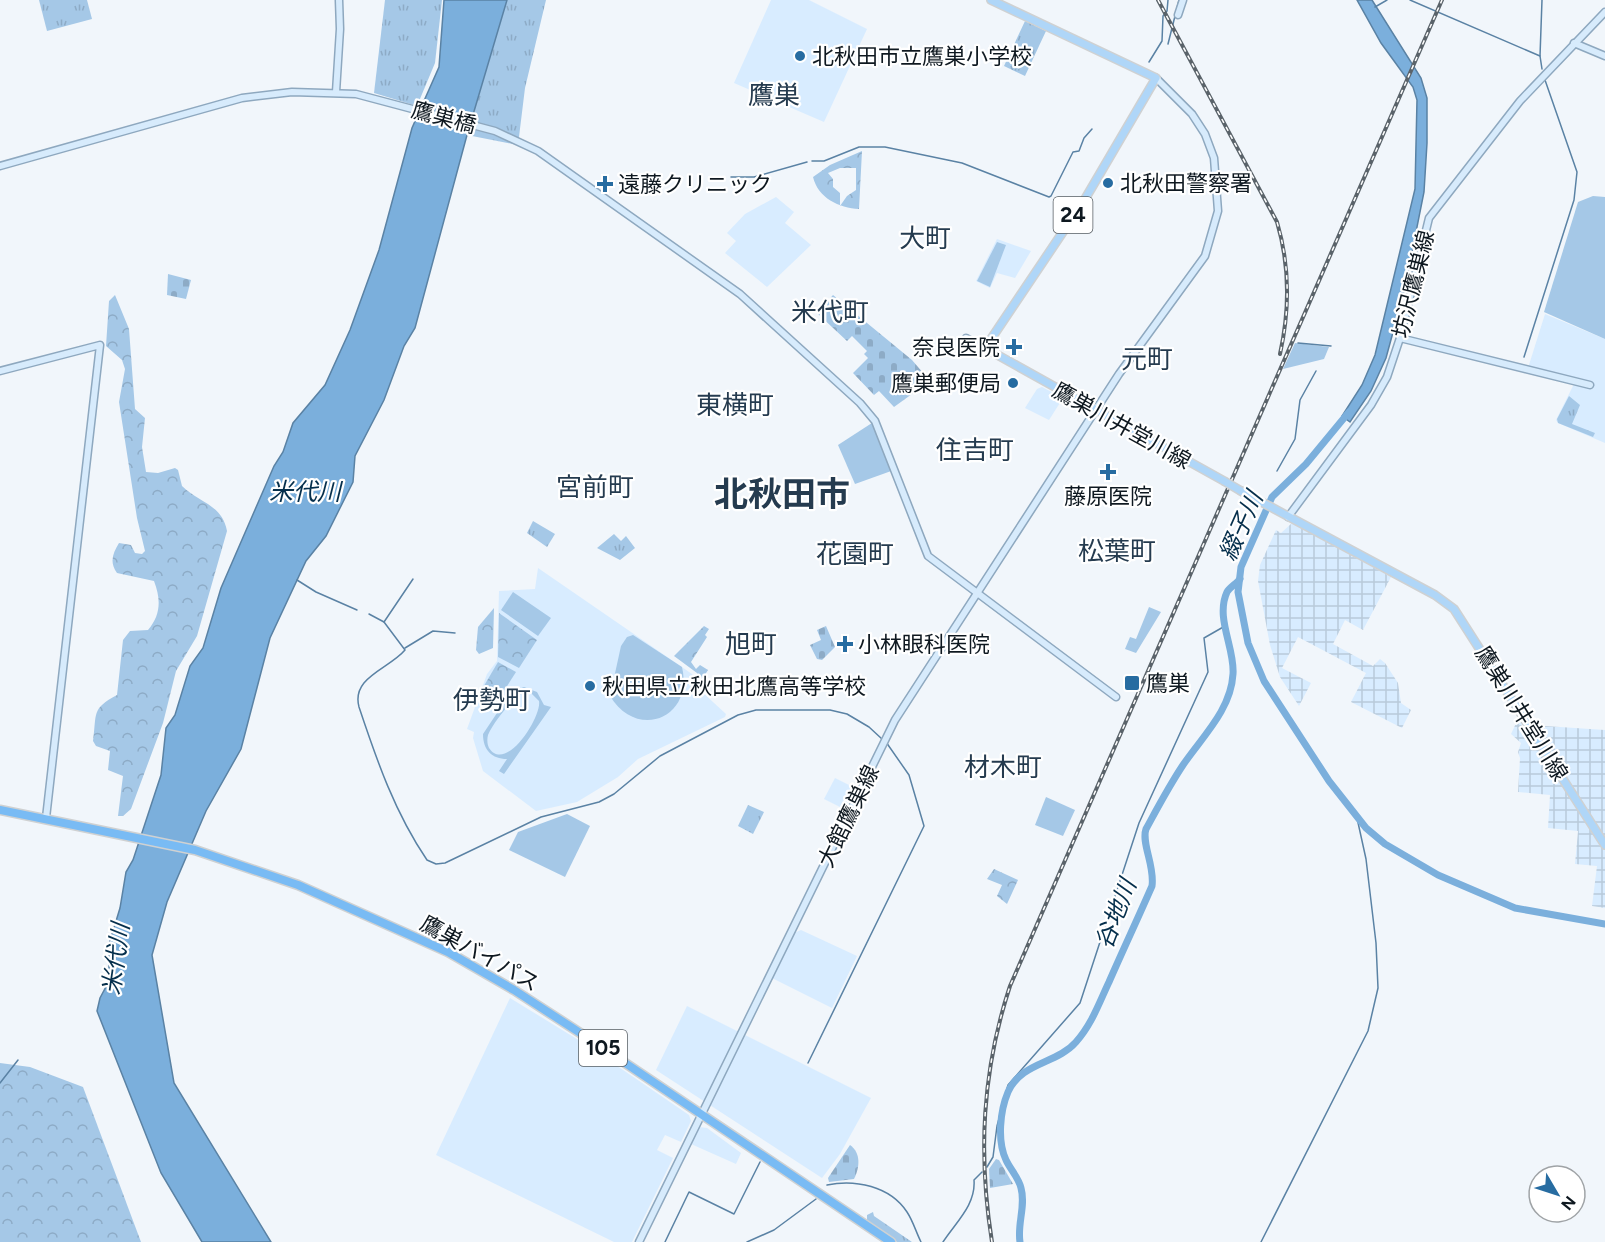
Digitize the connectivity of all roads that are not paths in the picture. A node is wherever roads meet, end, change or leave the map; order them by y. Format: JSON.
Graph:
{"nodes":[{"id":1,"x":339,"y":0,"type":"edge"},
{"id":2,"x":991,"y":0,"type":"edge"},
{"id":3,"x":1183,"y":0,"type":"edge"},
{"id":4,"x":1605,"y":12,"type":"edge"},
{"id":5,"x":1178,"y":15,"type":"dead end"},
{"id":6,"x":1574,"y":43,"type":"junction"},
{"id":7,"x":1605,"y":56,"type":"edge"},
{"id":8,"x":1156,"y":78,"type":"junction"},
{"id":9,"x":336,"y":92,"type":"junction"},
{"id":10,"x":0,"y":166,"type":"edge"},
{"id":11,"x":966,"y":338,"type":"dead end"},
{"id":12,"x":1400,"y":338,"type":"junction"},
{"id":13,"x":985,"y":348,"type":"junction"},
{"id":14,"x":0,"y":371,"type":"edge"},
{"id":15,"x":1590,"y":385,"type":"dead end"},
{"id":16,"x":1095,"y":411,"type":"junction"},
{"id":17,"x":1288,"y":517,"type":"junction"},
{"id":18,"x":976,"y":594,"type":"junction"},
{"id":19,"x":1116,"y":697,"type":"dead end"},
{"id":20,"x":0,"y":810,"type":"edge"},
{"id":21,"x":46,"y":818,"type":"junction"},
{"id":22,"x":1605,"y":845,"type":"edge"},
{"id":23,"x":702,"y":1113,"type":"junction"},
{"id":24,"x":639,"y":1242,"type":"edge"},
{"id":25,"x":891,"y":1242,"type":"edge"}],
"edges":[{"from":1,"to":9,"type":"street"},
{"from":2,"to":8,"type":"main road"},
{"from":3,"to":5,"type":"street"},
{"from":4,"to":6,"type":"street","name":"坊沢鷹巣線"},
{"from":6,"to":7,"type":"street"},
{"from":6,"to":12,"type":"street","name":"坊沢鷹巣線"},
{"from":8,"to":13,"type":"main road","number":"24"},
{"from":8,"to":16,"type":"street","name":"大館鷹巣線"},
{"from":9,"to":10,"type":"street","name":"鷹巣橋"},
{"from":9,"to":18,"type":"street","name":"鷹巣橋"},
{"from":11,"to":13,"type":"street"},
{"from":12,"to":15,"type":"street"},
{"from":12,"to":17,"type":"street","name":"坊沢鷹巣線"},
{"from":13,"to":16,"type":"main road","name":"鷹巣川井堂川線"},
{"from":14,"to":21,"type":"street"},
{"from":16,"to":17,"type":"main road","name":"鷹巣川井堂川線","bridge":true},
{"from":16,"to":18,"type":"street","name":"大館鷹巣線"},
{"from":17,"to":22,"type":"main road","name":"鷹巣川井堂川線"},
{"from":18,"to":19,"type":"street","name":"鷹巣橋"},
{"from":18,"to":23,"type":"street","name":"大館鷹巣線"},
{"from":20,"to":21,"type":"highway","name":"鷹巣バイパス","number":"105"},
{"from":21,"to":23,"type":"highway","name":"鷹巣バイパス","number":"105"},
{"from":23,"to":24,"type":"street","name":"大館鷹巣線"},
{"from":23,"to":25,"type":"highway","name":"鷹巣バイパス","number":"105"}]}
